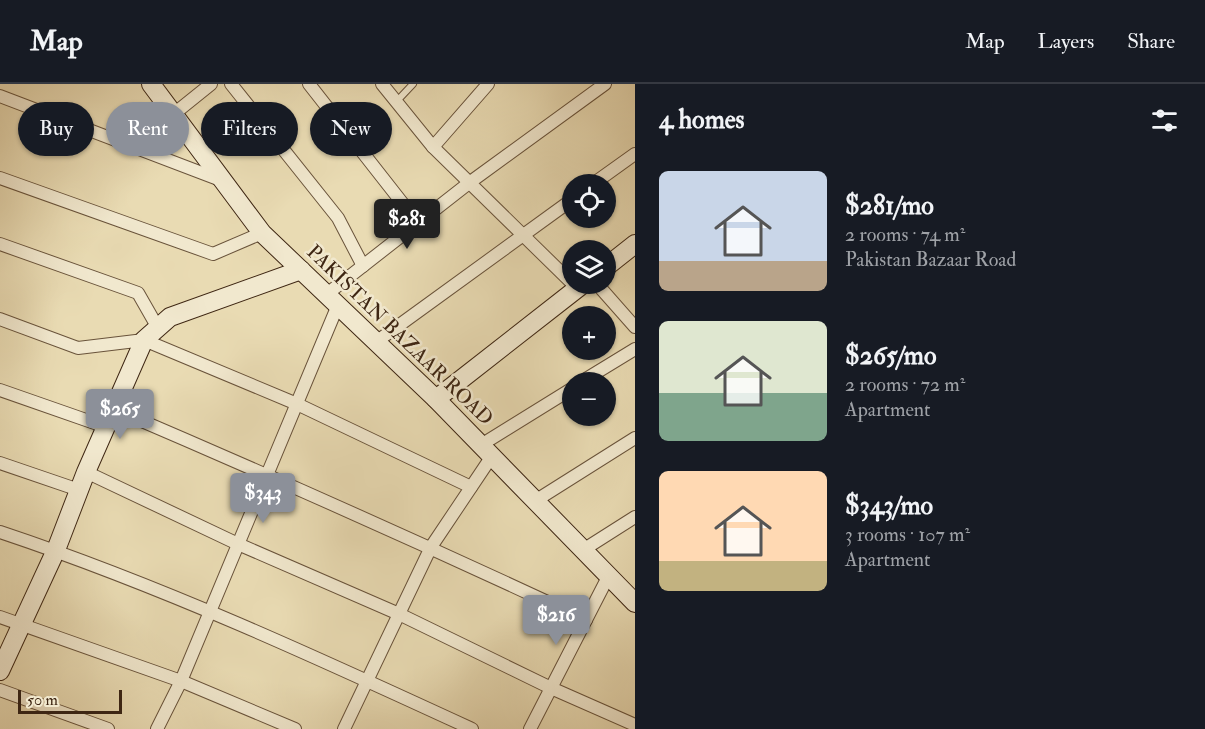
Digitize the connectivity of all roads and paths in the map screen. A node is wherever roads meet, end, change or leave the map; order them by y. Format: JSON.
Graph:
{"nodes":[{"id":1,"x":151,"y":84,"type":"edge"},
{"id":2,"x":211,"y":84,"type":"edge"},
{"id":3,"x":231,"y":84,"type":"edge"},
{"id":4,"x":309,"y":84,"type":"edge"},
{"id":5,"x":382,"y":84,"type":"edge"},
{"id":6,"x":413,"y":84,"type":"edge"},
{"id":7,"x":488,"y":84,"type":"edge"},
{"id":8,"x":605,"y":84,"type":"edge"},
{"id":9,"x":0,"y":96,"type":"edge"},
{"id":10,"x":166,"y":102,"type":"edge"},
{"id":11,"x":189,"y":102,"type":"edge"},
{"id":12,"x":396,"y":102,"type":"junction"},
{"id":13,"x":189,"y":133,"type":"edge"},
{"id":14,"x":433,"y":147,"type":"junction"},
{"id":15,"x":635,"y":154,"type":"edge"},
{"id":16,"x":607,"y":174,"type":"edge"},
{"id":17,"x":0,"y":178,"type":"edge"},
{"id":18,"x":224,"y":182,"type":"junction"},
{"id":19,"x":469,"y":183,"type":"junction"},
{"id":20,"x":562,"y":207,"type":"edge"},
{"id":21,"x":418,"y":223,"type":"junction"},
{"id":22,"x":262,"y":233,"type":"junction"},
{"id":23,"x":523,"y":236,"type":"junction"},
{"id":24,"x":0,"y":244,"type":"edge"},
{"id":25,"x":635,"y":244,"type":"edge"},
{"id":26,"x":616,"y":259,"type":"edge"},
{"id":27,"x":363,"y":266,"type":"junction"},
{"id":28,"x":301,"y":270,"type":"junction"},
{"id":29,"x":562,"y":270,"type":"edge"},
{"id":30,"x":570,"y":294,"type":"edge"},
{"id":31,"x":606,"y":294,"type":"edge"},
{"id":32,"x":332,"y":300,"type":"junction"},
{"id":33,"x":0,"y":319,"type":"edge"},
{"id":34,"x":635,"y":327,"type":"edge"},
{"id":35,"x":151,"y":334,"type":"junction"},
{"id":36,"x":376,"y":342,"type":"junction"},
{"id":37,"x":635,"y":349,"type":"edge"},
{"id":38,"x":597,"y":372,"type":"edge"},
{"id":39,"x":0,"y":390,"type":"edge"},
{"id":40,"x":562,"y":396,"type":"edge"},
{"id":41,"x":436,"y":399,"type":"junction"},
{"id":42,"x":297,"y":404,"type":"junction"},
{"id":43,"x":114,"y":410,"type":"junction"},
{"id":44,"x":106,"y":427,"type":"junction"},
{"id":45,"x":635,"y":438,"type":"edge"},
{"id":46,"x":486,"y":450,"type":"junction"},
{"id":47,"x":0,"y":463,"type":"edge"},
{"id":48,"x":86,"y":472,"type":"junction"},
{"id":49,"x":267,"y":474,"type":"junction"},
{"id":50,"x":471,"y":487,"type":"junction"},
{"id":51,"x":79,"y":490,"type":"junction"},
{"id":52,"x":535,"y":501,"type":"junction"},
{"id":53,"x":635,"y":517,"type":"edge"},
{"id":54,"x":0,"y":532,"type":"edge"},
{"id":55,"x":238,"y":544,"type":"junction"},
{"id":56,"x":431,"y":548,"type":"junction"},
{"id":57,"x":56,"y":550,"type":"junction"},
{"id":58,"x":583,"y":550,"type":"junction"},
{"id":59,"x":608,"y":577,"type":"junction"},
{"id":60,"x":635,"y":603,"type":"edge"},
{"id":61,"x":209,"y":613,"type":"junction"},
{"id":62,"x":399,"y":614,"type":"junction"},
{"id":63,"x":0,"y":617,"type":"edge"},
{"id":64,"x":586,"y":620,"type":"junction"},
{"id":65,"x":21,"y":624,"type":"junction"},
{"id":66,"x":0,"y":671,"type":"edge"},
{"id":67,"x":181,"y":681,"type":"junction"},
{"id":68,"x":367,"y":681,"type":"junction"},
{"id":69,"x":551,"y":688,"type":"junction"},
{"id":70,"x":0,"y":690,"type":"edge"},
{"id":71,"x":635,"y":724,"type":"edge"},
{"id":72,"x":108,"y":729,"type":"edge"},
{"id":73,"x":157,"y":729,"type":"edge"},
{"id":74,"x":295,"y":729,"type":"edge"},
{"id":75,"x":344,"y":729,"type":"edge"},
{"id":76,"x":472,"y":729,"type":"edge"},
{"id":77,"x":530,"y":729,"type":"edge"}],
"edges":[{"from":1,"to":10,"type":"street","name":"PAKISTAN BAZAAR ROAD"},
{"from":2,"to":11,"type":"street"},
{"from":3,"to":27,"type":"street"},
{"from":4,"to":21,"type":"street"},
{"from":5,"to":12,"type":"street"},
{"from":6,"to":12,"type":"lane"},
{"from":7,"to":14,"type":"street"},
{"from":8,"to":19,"type":"street"},
{"from":9,"to":18,"type":"street"},
{"from":12,"to":14,"type":"street"},
{"from":13,"to":18,"type":"street","name":"PAKISTAN BAZAAR ROAD"},
{"from":14,"to":19,"type":"street"},
{"from":15,"to":16,"type":"street"},
{"from":17,"to":22,"type":"street"},
{"from":18,"to":22,"type":"street","name":"PAKISTAN BAZAAR ROAD"},
{"from":19,"to":21,"type":"street"},
{"from":19,"to":23,"type":"street"},
{"from":20,"to":23,"type":"street"},
{"from":21,"to":27,"type":"street"},
{"from":22,"to":28,"type":"street","name":"PAKISTAN BAZAAR ROAD"},
{"from":23,"to":29,"type":"street"},
{"from":23,"to":36,"type":"street"},
{"from":24,"to":35,"type":"street"},
{"from":25,"to":26,"type":"street"},
{"from":27,"to":32,"type":"street"},
{"from":28,"to":32,"type":"street","name":"PAKISTAN BAZAAR ROAD"},
{"from":28,"to":35,"type":"street"},
{"from":30,"to":41,"type":"street"},
{"from":31,"to":34,"type":"street"},
{"from":32,"to":36,"type":"street","name":"PAKISTAN BAZAAR ROAD"},
{"from":32,"to":42,"type":"street"},
{"from":33,"to":35,"type":"street"},
{"from":35,"to":42,"type":"street"},
{"from":35,"to":43,"type":"street"},
{"from":36,"to":41,"type":"street","name":"PAKISTAN BAZAAR ROAD"},
{"from":37,"to":38,"type":"street"},
{"from":39,"to":44,"type":"street"},
{"from":40,"to":46,"type":"street"},
{"from":41,"to":46,"type":"street","name":"PAKISTAN BAZAAR ROAD"},
{"from":42,"to":49,"type":"street"},
{"from":42,"to":50,"type":"street"},
{"from":43,"to":44,"type":"street"},
{"from":43,"to":49,"type":"street"},
{"from":44,"to":48,"type":"street"},
{"from":45,"to":52,"type":"street"},
{"from":46,"to":50,"type":"street"},
{"from":46,"to":52,"type":"street","name":"PAKISTAN BAZAAR ROAD"},
{"from":47,"to":51,"type":"street"},
{"from":48,"to":51,"type":"street"},
{"from":48,"to":55,"type":"street"},
{"from":49,"to":55,"type":"street"},
{"from":49,"to":56,"type":"street"},
{"from":50,"to":56,"type":"street"},
{"from":51,"to":57,"type":"street"},
{"from":52,"to":58,"type":"street","name":"PAKISTAN BAZAAR ROAD"},
{"from":53,"to":58,"type":"street"},
{"from":54,"to":57,"type":"street"},
{"from":55,"to":61,"type":"street"},
{"from":55,"to":62,"type":"street"},
{"from":56,"to":62,"type":"street"},
{"from":56,"to":64,"type":"street"},
{"from":57,"to":61,"type":"street"},
{"from":57,"to":65,"type":"street"},
{"from":58,"to":59,"type":"street","name":"PAKISTAN BAZAAR ROAD"},
{"from":59,"to":60,"type":"street","name":"PAKISTAN BAZAAR ROAD"},
{"from":59,"to":64,"type":"street"},
{"from":61,"to":67,"type":"street"},
{"from":61,"to":68,"type":"street"},
{"from":62,"to":68,"type":"street"},
{"from":62,"to":69,"type":"street"},
{"from":63,"to":65,"type":"street"},
{"from":64,"to":69,"type":"street"},
{"from":65,"to":66,"type":"street"},
{"from":65,"to":67,"type":"street"},
{"from":67,"to":73,"type":"street"},
{"from":67,"to":74,"type":"street"},
{"from":68,"to":75,"type":"street"},
{"from":68,"to":76,"type":"street"},
{"from":69,"to":71,"type":"street"},
{"from":69,"to":77,"type":"street"},
{"from":70,"to":72,"type":"street"}]}
